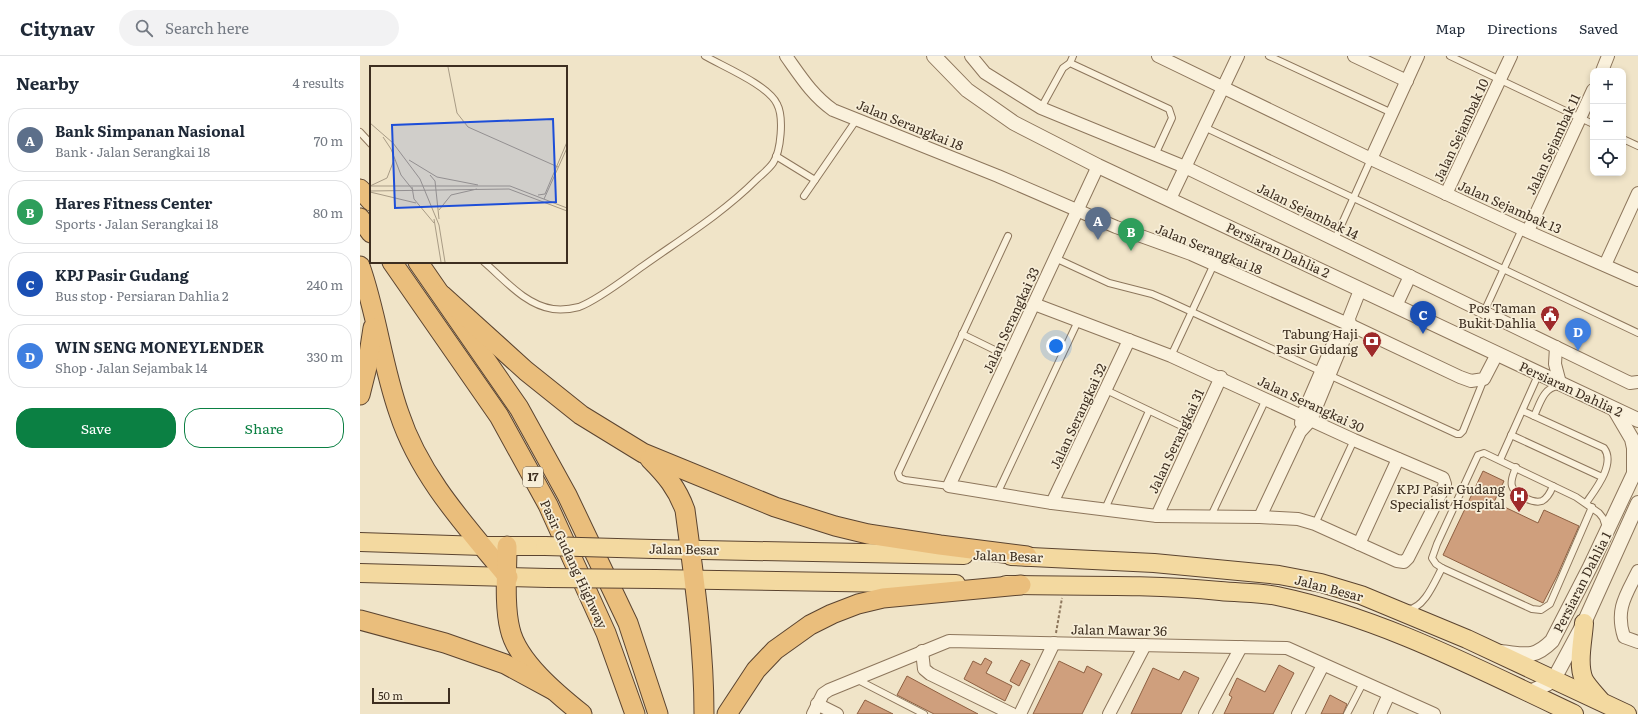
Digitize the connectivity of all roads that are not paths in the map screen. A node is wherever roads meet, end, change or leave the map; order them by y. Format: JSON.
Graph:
{"nodes":[{"id":1,"x":705,"y":56,"type":"edge"},
{"id":2,"x":786,"y":56,"type":"edge"},
{"id":3,"x":934,"y":56,"type":"edge"},
{"id":4,"x":971,"y":56,"type":"edge"},
{"id":5,"x":1073,"y":56,"type":"edge"},
{"id":6,"x":1158,"y":56,"type":"edge"},
{"id":7,"x":1238,"y":56,"type":"edge"},
{"id":8,"x":1269,"y":56,"type":"edge"},
{"id":9,"x":1354,"y":56,"type":"edge"},
{"id":10,"x":1418,"y":56,"type":"edge"},
{"id":11,"x":1450,"y":56,"type":"edge"},
{"id":12,"x":1511,"y":56,"type":"edge"},
{"id":13,"x":1608,"y":56,"type":"edge"},
{"id":14,"x":1070,"y":63,"type":"junction"},
{"id":15,"x":1603,"y":68,"type":"edge"},
{"id":16,"x":1407,"y":81,"type":"junction"},
{"id":17,"x":1500,"y":81,"type":"junction"},
{"id":18,"x":1222,"y":88,"type":"junction"},
{"id":19,"x":1590,"y":97,"type":"edge"},
{"id":20,"x":1041,"y":108,"type":"junction"},
{"id":21,"x":1392,"y":113,"type":"junction"},
{"id":22,"x":1581,"y":118,"type":"junction"},
{"id":23,"x":857,"y":119,"type":"junction"},
{"id":24,"x":1590,"y":122,"type":"edge"},
{"id":25,"x":1204,"y":127,"type":"junction"},
{"id":26,"x":360,"y":132,"type":"edge"},
{"id":27,"x":1625,"y":140,"type":"edge"},
{"id":28,"x":370,"y":143,"type":"edge"},
{"id":29,"x":1638,"y":146,"type":"edge"},
{"id":30,"x":1155,"y":155,"type":"junction"},
{"id":31,"x":776,"y":156,"type":"junction"},
{"id":32,"x":1371,"y":159,"type":"junction"},
{"id":33,"x":1098,"y":166,"type":"junction"},
{"id":34,"x":1185,"y":167,"type":"junction"},
{"id":35,"x":815,"y":180,"type":"junction"},
{"id":36,"x":360,"y":189,"type":"edge"},
{"id":37,"x":1446,"y":194,"type":"junction"},
{"id":38,"x":1638,"y":194,"type":"edge"},
{"id":39,"x":804,"y":196,"type":"dead end"},
{"id":40,"x":1353,"y":198,"type":"junction"},
{"id":41,"x":1170,"y":199,"type":"junction"},
{"id":42,"x":370,"y":200,"type":"edge"},
{"id":43,"x":1078,"y":210,"type":"junction"},
{"id":44,"x":360,"y":218,"type":"edge"},
{"id":45,"x":1525,"y":230,"type":"junction"},
{"id":46,"x":370,"y":232,"type":"edge"},
{"id":47,"x":1008,"y":236,"type":"dead end"},
{"id":48,"x":1335,"y":239,"type":"junction"},
{"id":49,"x":1055,"y":258,"type":"junction"},
{"id":50,"x":393,"y":263,"type":"edge"},
{"id":51,"x":419,"y":263,"type":"edge"},
{"id":52,"x":485,"y":263,"type":"edge"},
{"id":53,"x":1214,"y":264,"type":"junction"},
{"id":54,"x":1605,"y":265,"type":"junction"},
{"id":55,"x":360,"y":266,"type":"edge"},
{"id":56,"x":1503,"y":269,"type":"junction"},
{"id":57,"x":1410,"y":276,"type":"junction"},
{"id":58,"x":1638,"y":280,"type":"edge"},
{"id":59,"x":1360,"y":290,"type":"junction"},
{"id":60,"x":442,"y":295,"type":"junction"},
{"id":61,"x":1034,"y":304,"type":"junction"},
{"id":62,"x":1396,"y":306,"type":"junction"},
{"id":63,"x":1191,"y":312,"type":"junction"},
{"id":64,"x":1484,"y":312,"type":"junction"},
{"id":65,"x":374,"y":316,"type":"junction"},
{"id":66,"x":1078,"y":321,"type":"junction"},
{"id":67,"x":1347,"y":322,"type":"junction"},
{"id":68,"x":1638,"y":333,"type":"edge"},
{"id":69,"x":962,"y":334,"type":"junction"},
{"id":70,"x":1129,"y":340,"type":"junction"},
{"id":71,"x":1556,"y":346,"type":"junction"},
{"id":72,"x":1497,"y":354,"type":"junction"},
{"id":73,"x":1171,"y":356,"type":"junction"},
{"id":74,"x":1009,"y":357,"type":"junction"},
{"id":75,"x":1326,"y":373,"type":"junction"},
{"id":76,"x":1221,"y":378,"type":"junction"},
{"id":77,"x":1484,"y":379,"type":"junction"},
{"id":78,"x":1536,"y":379,"type":"junction"},
{"id":79,"x":1638,"y":382,"type":"edge"},
{"id":80,"x":1562,"y":384,"type":"junction"},
{"id":81,"x":1106,"y":390,"type":"junction"},
{"id":82,"x":360,"y":395,"type":"edge"},
{"id":83,"x":1266,"y":399,"type":"junction"},
{"id":84,"x":1638,"y":409,"type":"edge"},
{"id":85,"x":1149,"y":410,"type":"junction"},
{"id":86,"x":1615,"y":410,"type":"junction"},
{"id":87,"x":1523,"y":411,"type":"junction"},
{"id":88,"x":1534,"y":416,"type":"junction"},
{"id":89,"x":1307,"y":418,"type":"junction"},
{"id":90,"x":1638,"y":420,"type":"edge"},
{"id":91,"x":1196,"y":432,"type":"junction"},
{"id":92,"x":1512,"y":435,"type":"junction"},
{"id":93,"x":1354,"y":440,"type":"junction"},
{"id":94,"x":643,"y":453,"type":"junction"},
{"id":95,"x":1398,"y":459,"type":"junction"},
{"id":96,"x":1500,"y":460,"type":"junction"},
{"id":97,"x":1516,"y":467,"type":"junction"},
{"id":98,"x":1636,"y":470,"type":"edge"},
{"id":99,"x":1602,"y":477,"type":"junction"},
{"id":100,"x":949,"y":486,"type":"junction"},
{"id":101,"x":1553,"y":486,"type":"junction"},
{"id":102,"x":998,"y":494,"type":"junction"},
{"id":103,"x":1052,"y":503,"type":"junction"},
{"id":104,"x":1586,"y":503,"type":"junction"},
{"id":105,"x":1638,"y":503,"type":"edge"},
{"id":106,"x":1592,"y":507,"type":"junction"},
{"id":107,"x":1104,"y":509,"type":"junction"},
{"id":108,"x":1157,"y":516,"type":"junction"},
{"id":109,"x":1211,"y":516,"type":"junction"},
{"id":110,"x":1260,"y":517,"type":"junction"},
{"id":111,"x":1315,"y":524,"type":"junction"},
{"id":112,"x":1607,"y":532,"type":"junction"},
{"id":113,"x":360,"y":542,"type":"edge"},
{"id":114,"x":1359,"y":544,"type":"junction"},
{"id":115,"x":483,"y":546,"type":"junction"},
{"id":116,"x":507,"y":546,"type":"junction"},
{"id":117,"x":690,"y":550,"type":"junction"},
{"id":118,"x":1027,"y":556,"type":"junction"},
{"id":119,"x":1442,"y":568,"type":"junction"},
{"id":120,"x":1638,"y":571,"type":"edge"},
{"id":121,"x":360,"y":573,"type":"edge"},
{"id":122,"x":508,"y":577,"type":"junction"},
{"id":123,"x":694,"y":580,"type":"junction"},
{"id":124,"x":1021,"y":585,"type":"junction"},
{"id":125,"x":1395,"y":609,"type":"junction"},
{"id":126,"x":360,"y":620,"type":"edge"},
{"id":127,"x":1584,"y":623,"type":"junction"},
{"id":128,"x":1638,"y":642,"type":"edge"},
{"id":129,"x":1054,"y":643,"type":"junction"},
{"id":130,"x":1145,"y":645,"type":"junction"},
{"id":131,"x":1241,"y":647,"type":"junction"},
{"id":132,"x":922,"y":651,"type":"junction"},
{"id":133,"x":1493,"y":651,"type":"junction"},
{"id":134,"x":1323,"y":665,"type":"junction"},
{"id":135,"x":856,"y":679,"type":"junction"},
{"id":136,"x":1554,"y":680,"type":"junction"},
{"id":137,"x":1363,"y":683,"type":"junction"},
{"id":138,"x":553,"y":690,"type":"junction"},
{"id":139,"x":1528,"y":693,"type":"junction"},
{"id":140,"x":1389,"y":694,"type":"junction"},
{"id":141,"x":1602,"y":702,"type":"junction"},
{"id":142,"x":815,"y":709,"type":"edge"},
{"id":143,"x":582,"y":714,"type":"edge"},
{"id":144,"x":635,"y":714,"type":"edge"},
{"id":145,"x":658,"y":714,"type":"edge"},
{"id":146,"x":704,"y":714,"type":"edge"},
{"id":147,"x":727,"y":714,"type":"edge"},
{"id":148,"x":837,"y":714,"type":"edge"},
{"id":149,"x":924,"y":714,"type":"edge"},
{"id":150,"x":1012,"y":714,"type":"edge"},
{"id":151,"x":1020,"y":714,"type":"edge"},
{"id":152,"x":1109,"y":714,"type":"edge"},
{"id":153,"x":1205,"y":714,"type":"edge"},
{"id":154,"x":1298,"y":714,"type":"edge"},
{"id":155,"x":1347,"y":714,"type":"edge"},
{"id":156,"x":1380,"y":714,"type":"edge"},
{"id":157,"x":1434,"y":714,"type":"edge"},
{"id":158,"x":1574,"y":714,"type":"edge"},
{"id":159,"x":1627,"y":714,"type":"edge"}],
"edges":[{"from":1,"to":31,"type":"lane"},
{"from":2,"to":23,"type":"street","name":"Jalan Serangkai 18"},
{"from":3,"to":33,"type":"street","name":"Persiaran Dahlia 2"},
{"from":4,"to":20,"type":"street","name":"Jalan Sejambak 14"},
{"from":5,"to":14,"type":"lane"},
{"from":6,"to":18,"type":"street","name":"Jalan Sejambak 13"},
{"from":7,"to":18,"type":"street"},
{"from":8,"to":21,"type":"lane"},
{"from":9,"to":16,"type":"street"},
{"from":10,"to":16,"type":"street"},
{"from":11,"to":17,"type":"lane"},
{"from":12,"to":17,"type":"street","name":"Jalan Sejambak 10"},
{"from":13,"to":15,"type":"street"},
{"from":14,"to":20,"type":"lane"},
{"from":14,"to":30,"type":"lane"},
{"from":16,"to":21,"type":"street"},
{"from":17,"to":22,"type":"lane"},
{"from":17,"to":37,"type":"street","name":"Jalan Sejambak 10"},
{"from":18,"to":25,"type":"street"},
{"from":18,"to":32,"type":"street","name":"Jalan Sejambak 13"},
{"from":19,"to":22,"type":"street","name":"Jalan Sejambak 11"},
{"from":20,"to":30,"type":"street","name":"Jalan Sejambak 14"},
{"from":21,"to":32,"type":"street"},
{"from":22,"to":24,"type":"lane"},
{"from":22,"to":45,"type":"street","name":"Jalan Sejambak 11"},
{"from":23,"to":35,"type":"lane"},
{"from":23,"to":43,"type":"street","name":"Jalan Serangkai 18"},
{"from":25,"to":34,"type":"street"},
{"from":25,"to":40,"type":"lane"},
{"from":26,"to":28,"type":"lane"},
{"from":27,"to":29,"type":"lane"},
{"from":30,"to":34,"type":"street","name":"Jalan Sejambak 14"},
{"from":31,"to":35,"type":"lane"},
{"from":31,"to":52,"type":"lane"},
{"from":32,"to":37,"type":"street","name":"Jalan Sejambak 13"},
{"from":32,"to":40,"type":"lane"},
{"from":33,"to":41,"type":"street","name":"Persiaran Dahlia 2"},
{"from":33,"to":43,"type":"street","name":"Jalan Serangkai 33"},
{"from":34,"to":41,"type":"street"},
{"from":34,"to":48,"type":"street","name":"Jalan Sejambak 14"},
{"from":35,"to":39,"type":"lane"},
{"from":36,"to":42,"type":"highway"},
{"from":37,"to":45,"type":"street","name":"Jalan Sejambak 13"},
{"from":38,"to":54,"type":"street"},
{"from":40,"to":48,"type":"lane"},
{"from":40,"to":56,"type":"lane"},
{"from":41,"to":59,"type":"street","name":"Persiaran Dahlia 2"},
{"from":43,"to":49,"type":"street","name":"Jalan Serangkai 33"},
{"from":43,"to":53,"type":"street","name":"Jalan Serangkai 18"},
{"from":44,"to":46,"type":"highway"},
{"from":45,"to":54,"type":"street","name":"Jalan Sejambak 13"},
{"from":45,"to":56,"type":"lane"},
{"from":47,"to":69,"type":"lane"},
{"from":48,"to":57,"type":"street","name":"Jalan Sejambak 14"},
{"from":49,"to":61,"type":"street","name":"Jalan Serangkai 33"},
{"from":49,"to":63,"type":"lane"},
{"from":50,"to":144,"type":"highway","name":"Pasir Gudang Highway","number":"17"},
{"from":51,"to":60,"type":"highway","name":"Pasir Gudang Highway","number":"17"},
{"from":53,"to":63,"type":"lane"},
{"from":53,"to":67,"type":"street","name":"Jalan Serangkai 18"},
{"from":54,"to":58,"type":"street","name":"Jalan Sejambak 13"},
{"from":55,"to":65,"type":"highway"},
{"from":56,"to":64,"type":"lane"},
{"from":56,"to":68,"type":"lane"},
{"from":57,"to":62,"type":"street"},
{"from":57,"to":64,"type":"street","name":"Jalan Sejambak 14"},
{"from":59,"to":62,"type":"street","name":"Persiaran Dahlia 2"},
{"from":59,"to":67,"type":"street"},
{"from":60,"to":94,"type":"highway"},
{"from":60,"to":145,"type":"highway","name":"Pasir Gudang Highway","number":"17"},
{"from":61,"to":66,"type":"street","name":"Jalan Serangkai 30"},
{"from":61,"to":74,"type":"street","name":"Jalan Serangkai 33"},
{"from":62,"to":72,"type":"street","name":"Persiaran Dahlia 2"},
{"from":63,"to":73,"type":"lane"},
{"from":63,"to":75,"type":"lane"},
{"from":64,"to":71,"type":"street","name":"Jalan Sejambak 14"},
{"from":65,"to":82,"type":"highway"},
{"from":65,"to":115,"type":"highway"},
{"from":66,"to":70,"type":"street","name":"Jalan Serangkai 30"},
{"from":66,"to":102,"type":"lane"},
{"from":67,"to":75,"type":"street"},
{"from":67,"to":77,"type":"street","name":"Jalan Serangkai 18"},
{"from":69,"to":74,"type":"lane"},
{"from":69,"to":100,"type":"lane"},
{"from":70,"to":73,"type":"street","name":"Jalan Serangkai 30"},
{"from":70,"to":81,"type":"street","name":"Jalan Serangkai 32"},
{"from":71,"to":79,"type":"street","name":"Jalan Sejambak 14"},
{"from":71,"to":80,"type":"street"},
{"from":72,"to":77,"type":"street"},
{"from":72,"to":78,"type":"street","name":"Persiaran Dahlia 2"},
{"from":73,"to":76,"type":"street","name":"Jalan Serangkai 30"},
{"from":74,"to":100,"type":"street","name":"Jalan Serangkai 33"},
{"from":75,"to":77,"type":"lane"},
{"from":75,"to":89,"type":"street"},
{"from":76,"to":83,"type":"street","name":"Jalan Serangkai 30"},
{"from":76,"to":91,"type":"street","name":"Jalan Serangkai 31"},
{"from":78,"to":80,"type":"street","name":"Persiaran Dahlia 2"},
{"from":78,"to":87,"type":"lane"},
{"from":80,"to":86,"type":"street","name":"Persiaran Dahlia 2"},
{"from":80,"to":88,"type":"lane"},
{"from":81,"to":85,"type":"lane"},
{"from":81,"to":103,"type":"street","name":"Jalan Serangkai 32"},
{"from":83,"to":89,"type":"street","name":"Jalan Serangkai 30"},
{"from":83,"to":109,"type":"lane"},
{"from":84,"to":86,"type":"street"},
{"from":85,"to":91,"type":"lane"},
{"from":85,"to":107,"type":"lane"},
{"from":86,"to":90,"type":"street","name":"Persiaran Dahlia 2"},
{"from":86,"to":98,"type":"street"},
{"from":87,"to":88,"type":"lane"},
{"from":87,"to":92,"type":"lane"},
{"from":88,"to":99,"type":"lane"},
{"from":89,"to":93,"type":"street","name":"Jalan Serangkai 30"},
{"from":89,"to":110,"type":"street"},
{"from":91,"to":108,"type":"street","name":"Jalan Serangkai 31"},
{"from":92,"to":96,"type":"lane"},
{"from":92,"to":99,"type":"lane"},
{"from":93,"to":95,"type":"street","name":"Jalan Serangkai 30"},
{"from":93,"to":111,"type":"lane"},
{"from":94,"to":117,"type":"highway"},
{"from":94,"to":118,"type":"highway"},
{"from":95,"to":114,"type":"street"},
{"from":95,"to":114,"type":"street","name":"Jalan Serangkai 30"},
{"from":96,"to":97,"type":"lane"},
{"from":96,"to":119,"type":"lane"},
{"from":97,"to":101,"type":"lane"},
{"from":97,"to":101,"type":"lane"},
{"from":98,"to":112,"type":"street","name":"Persiaran Dahlia 1"},
{"from":99,"to":104,"type":"lane"},
{"from":100,"to":102,"type":"street"},
{"from":101,"to":104,"type":"lane"},
{"from":102,"to":103,"type":"street"},
{"from":103,"to":107,"type":"street"},
{"from":104,"to":106,"type":"lane"},
{"from":105,"to":127,"type":"street","name":"Persiaran Dahlia 1"},
{"from":106,"to":112,"type":"lane"},
{"from":106,"to":119,"type":"lane"},
{"from":107,"to":108,"type":"street"},
{"from":108,"to":109,"type":"street"},
{"from":109,"to":110,"type":"street"},
{"from":110,"to":111,"type":"street"},
{"from":111,"to":114,"type":"street"},
{"from":112,"to":133,"type":"street","name":"Persiaran Dahlia 1"},
{"from":113,"to":115,"type":"main road","name":"Jalan Besar"},
{"from":115,"to":116,"type":"main road","name":"Jalan Besar"},
{"from":115,"to":122,"type":"highway"},
{"from":116,"to":117,"type":"main road","name":"Jalan Besar","bridge":true},
{"from":116,"to":122,"type":"highway"},
{"from":117,"to":118,"type":"main road","name":"Jalan Besar"},
{"from":117,"to":123,"type":"highway"},
{"from":118,"to":125,"type":"main road","name":"Jalan Besar"},
{"from":119,"to":125,"type":"lane"},
{"from":120,"to":128,"type":"street"},
{"from":121,"to":122,"type":"main road","name":"Jalan Besar"},
{"from":122,"to":123,"type":"main road","name":"Jalan Besar","bridge":true},
{"from":122,"to":138,"type":"highway"},
{"from":123,"to":124,"type":"main road","name":"Jalan Besar"},
{"from":123,"to":146,"type":"highway"},
{"from":124,"to":139,"type":"main road","name":"Jalan Besar"},
{"from":124,"to":147,"type":"highway"},
{"from":125,"to":133,"type":"main road","name":"Jalan Besar"},
{"from":126,"to":138,"type":"highway"},
{"from":127,"to":136,"type":"street","name":"Persiaran Dahlia 1"},
{"from":127,"to":141,"type":"main road"},
{"from":129,"to":130,"type":"street","name":"Jalan Mawar 36"},
{"from":129,"to":132,"type":"street","name":"Jalan Mawar 36"},
{"from":129,"to":151,"type":"street"},
{"from":130,"to":131,"type":"street","name":"Jalan Mawar 36"},
{"from":130,"to":152,"type":"street"},
{"from":131,"to":134,"type":"street","name":"Jalan Mawar 36"},
{"from":131,"to":153,"type":"street"},
{"from":132,"to":135,"type":"street","name":"Jalan Mawar 36"},
{"from":132,"to":150,"type":"street"},
{"from":133,"to":136,"type":"main road","name":"Jalan Besar"},
{"from":134,"to":137,"type":"street","name":"Jalan Mawar 36"},
{"from":134,"to":154,"type":"street"},
{"from":135,"to":142,"type":"street","name":"Jalan Mawar 36"},
{"from":135,"to":149,"type":"lane"},
{"from":136,"to":139,"type":"street"},
{"from":136,"to":141,"type":"main road","name":"Jalan Besar"},
{"from":137,"to":140,"type":"street","name":"Jalan Mawar 36"},
{"from":137,"to":155,"type":"lane"},
{"from":138,"to":143,"type":"highway"},
{"from":139,"to":158,"type":"main road","name":"Jalan Besar"},
{"from":140,"to":156,"type":"street"},
{"from":140,"to":157,"type":"street","name":"Jalan Mawar 36"},
{"from":141,"to":159,"type":"main road","name":"Jalan Besar"},
{"from":142,"to":148,"type":"street"}]}
